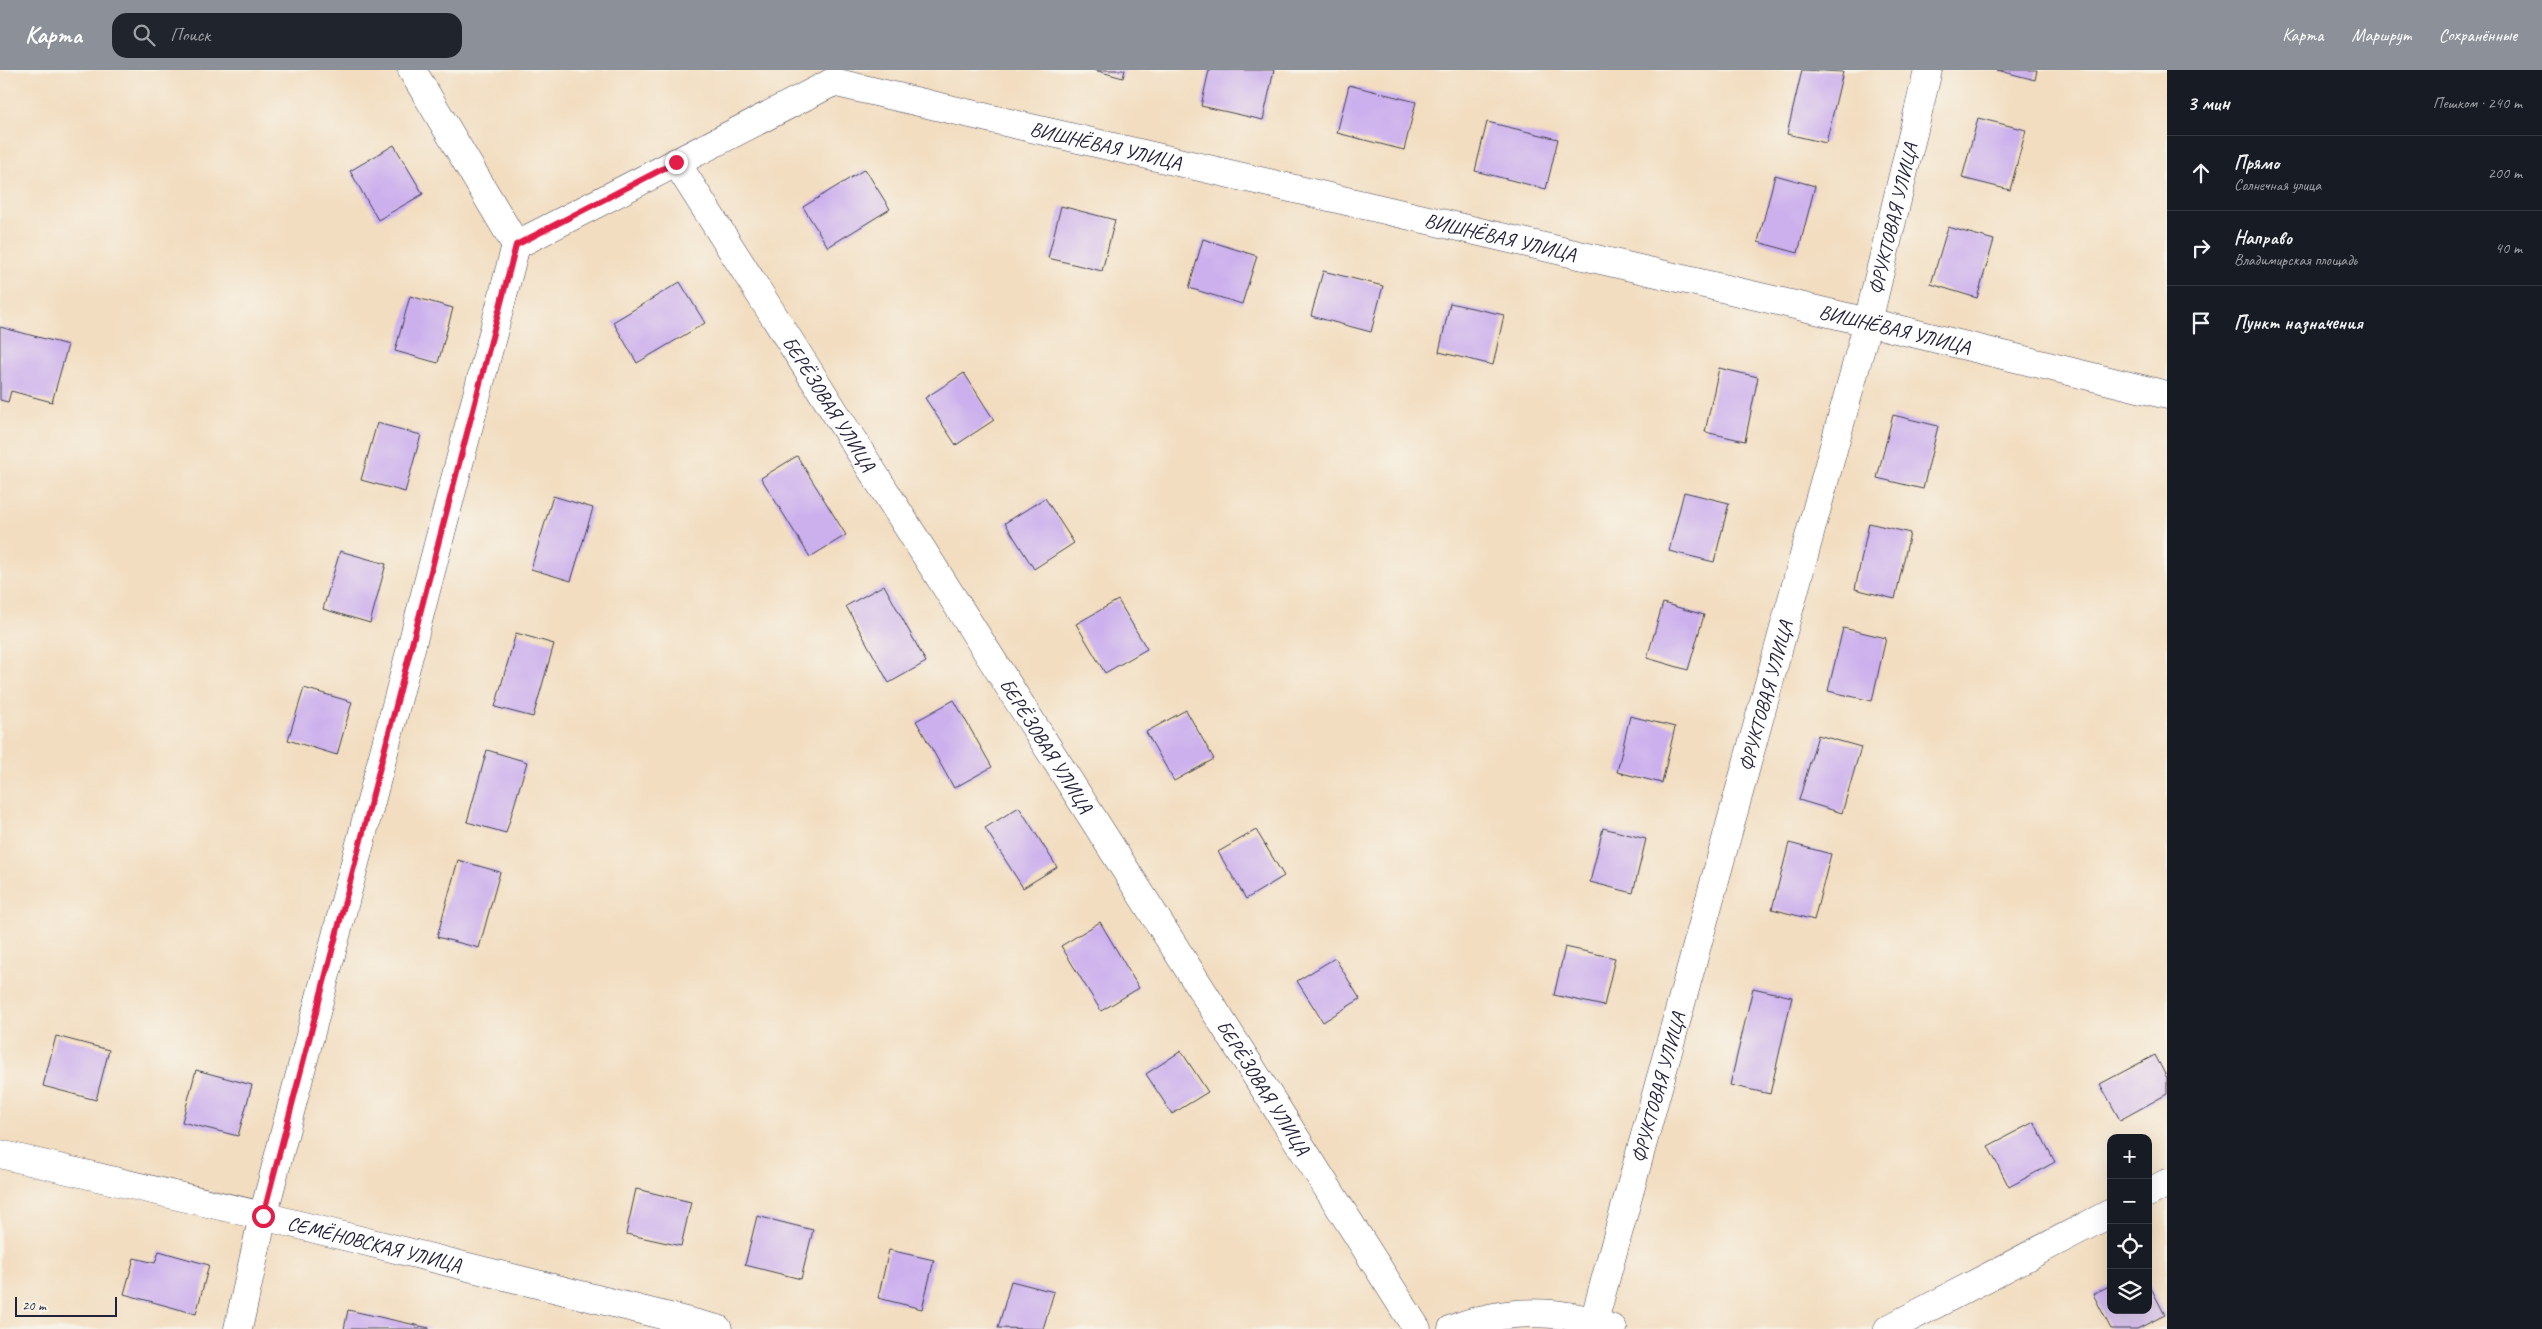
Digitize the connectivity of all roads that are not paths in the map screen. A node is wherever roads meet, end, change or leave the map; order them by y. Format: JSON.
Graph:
{"nodes":[{"id":1,"x":412,"y":70,"type":"edge"},
{"id":2,"x":1928,"y":70,"type":"edge"},
{"id":3,"x":834,"y":76,"type":"edge"},
{"id":4,"x":676,"y":162,"type":"junction"},
{"id":5,"x":516,"y":245,"type":"junction"},
{"id":6,"x":1868,"y":322,"type":"junction"},
{"id":7,"x":2167,"y":395,"type":"edge"},
{"id":8,"x":0,"y":1154,"type":"edge"},
{"id":9,"x":2167,"y":1183,"type":"edge"},
{"id":10,"x":2152,"y":1191,"type":"edge"},
{"id":11,"x":2107,"y":1215,"type":"edge"},
{"id":12,"x":263,"y":1216,"type":"junction"},
{"id":13,"x":1603,"y":1325,"type":"edge"},
{"id":14,"x":238,"y":1329,"type":"edge"},
{"id":15,"x":718,"y":1329,"type":"edge"},
{"id":16,"x":1417,"y":1329,"type":"edge"},
{"id":17,"x":1452,"y":1329,"type":"edge"},
{"id":18,"x":1888,"y":1329,"type":"edge"}],
"edges":[{"from":1,"to":5,"type":"street"},
{"from":2,"to":6,"type":"street","name":"ФРУКТОВАЯ УЛИЦА"},
{"from":3,"to":4,"type":"street"},
{"from":3,"to":6,"type":"street","name":"ВИШНЁВАЯ УЛИЦА"},
{"from":4,"to":5,"type":"street"},
{"from":4,"to":16,"type":"street","name":"БЕРЁЗОВАЯ УЛИЦА"},
{"from":5,"to":12,"type":"street"},
{"from":6,"to":7,"type":"street","name":"ВИШНЁВАЯ УЛИЦА"},
{"from":6,"to":13,"type":"street","name":"ФРУКТОВАЯ УЛИЦА"},
{"from":8,"to":12,"type":"street","name":"СЕМЁНОВСКАЯ УЛИЦА"},
{"from":9,"to":10,"type":"street"},
{"from":11,"to":18,"type":"street"},
{"from":12,"to":14,"type":"street"},
{"from":12,"to":15,"type":"street","name":"СЕМЁНОВСКАЯ УЛИЦА"},
{"from":13,"to":17,"type":"street"}]}
